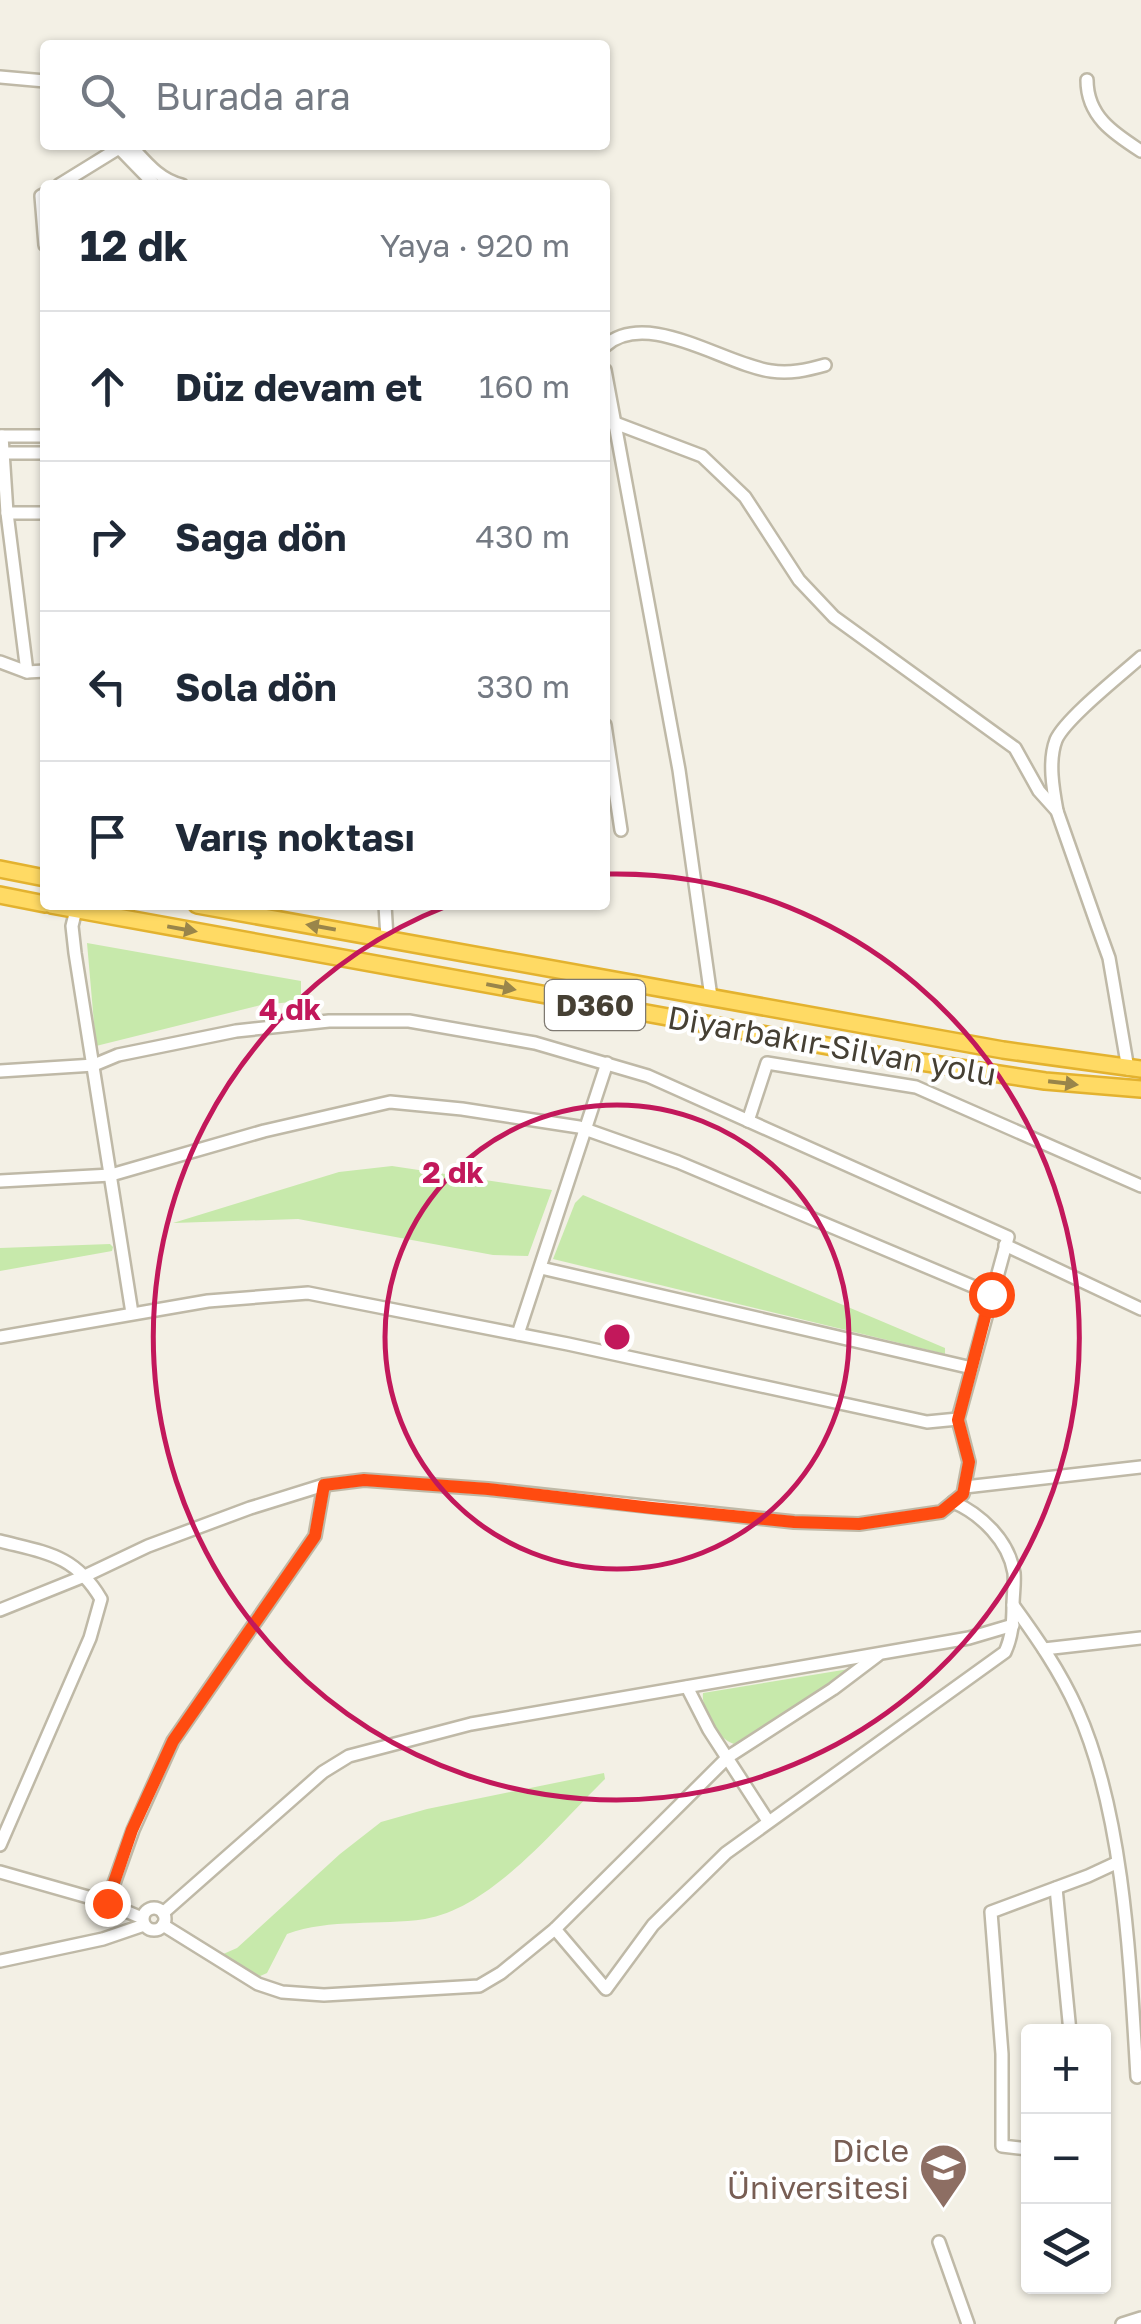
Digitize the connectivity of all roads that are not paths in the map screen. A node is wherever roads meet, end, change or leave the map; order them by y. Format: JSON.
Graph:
{"nodes":[{"id":1,"x":0,"y":77,"type":"edge"},
{"id":2,"x":1087,"y":80,"type":"dead end"},
{"id":3,"x":40,"y":81,"type":"edge"},
{"id":4,"x":115,"y":150,"type":"edge"},
{"id":5,"x":120,"y":150,"type":"edge"},
{"id":6,"x":135,"y":150,"type":"edge"},
{"id":7,"x":1141,"y":151,"type":"edge"},
{"id":8,"x":77,"y":180,"type":"edge"},
{"id":9,"x":150,"y":180,"type":"edge"},
{"id":10,"x":171,"y":180,"type":"edge"},
{"id":11,"x":610,"y":342,"type":"edge"},
{"id":12,"x":825,"y":366,"type":"dead end"},
{"id":13,"x":610,"y":423,"type":"edge"},
{"id":14,"x":1,"y":436,"type":"edge"},
{"id":15,"x":40,"y":436,"type":"edge"},
{"id":16,"x":0,"y":453,"type":"edge"},
{"id":17,"x":40,"y":453,"type":"edge"},
{"id":18,"x":7,"y":513,"type":"junction"},
{"id":19,"x":40,"y":513,"type":"edge"},
{"id":20,"x":1141,"y":657,"type":"edge"},
{"id":21,"x":0,"y":662,"type":"edge"},
{"id":22,"x":40,"y":671,"type":"edge"},
{"id":23,"x":27,"y":672,"type":"junction"},
{"id":24,"x":610,"y":756,"type":"edge"},
{"id":25,"x":1056,"y":811,"type":"junction"},
{"id":26,"x":622,"y":830,"type":"dead end"},
{"id":27,"x":0,"y":870,"type":"edge"},
{"id":28,"x":40,"y":877,"type":"edge"},
{"id":29,"x":0,"y":895,"type":"edge"},
{"id":30,"x":40,"y":902,"type":"edge"},
{"id":31,"x":76,"y":910,"type":"joint"},
{"id":32,"x":227,"y":910,"type":"edge"},
{"id":33,"x":385,"y":910,"type":"edge"},
{"id":34,"x":387,"y":938,"type":"junction"},
{"id":35,"x":711,"y":997,"type":"junction"},
{"id":36,"x":607,"y":1063,"type":"junction"},
{"id":37,"x":94,"y":1065,"type":"junction"},
{"id":38,"x":1134,"y":1069,"type":"edge"},
{"id":39,"x":0,"y":1071,"type":"edge"},
{"id":40,"x":1141,"y":1092,"type":"edge"},
{"id":41,"x":748,"y":1121,"type":"junction"},
{"id":42,"x":587,"y":1130,"type":"junction"},
{"id":43,"x":111,"y":1175,"type":"junction"},
{"id":44,"x":0,"y":1181,"type":"edge"},
{"id":45,"x":1141,"y":1186,"type":"edge"},
{"id":46,"x":1005,"y":1246,"type":"junction"},
{"id":47,"x":541,"y":1268,"type":"junction"},
{"id":48,"x":991,"y":1294,"type":"junction"},
{"id":49,"x":1141,"y":1309,"type":"edge"},
{"id":50,"x":132,"y":1314,"type":"junction"},
{"id":51,"x":518,"y":1334,"type":"junction"},
{"id":52,"x":0,"y":1336,"type":"edge"},
{"id":53,"x":972,"y":1368,"type":"junction"},
{"id":54,"x":958,"y":1420,"type":"junction"},
{"id":55,"x":1141,"y":1468,"type":"edge"},
{"id":56,"x":324,"y":1485,"type":"junction"},
{"id":57,"x":964,"y":1487,"type":"junction"},
{"id":58,"x":953,"y":1502,"type":"junction"},
{"id":59,"x":0,"y":1541,"type":"edge"},
{"id":60,"x":87,"y":1575,"type":"junction"},
{"id":61,"x":1013,"y":1604,"type":"junction"},
{"id":62,"x":0,"y":1610,"type":"edge"},
{"id":63,"x":1012,"y":1626,"type":"junction"},
{"id":64,"x":1141,"y":1638,"type":"edge"},
{"id":65,"x":1044,"y":1649,"type":"junction"},
{"id":66,"x":881,"y":1652,"type":"junction"},
{"id":67,"x":686,"y":1688,"type":"junction"},
{"id":68,"x":728,"y":1757,"type":"junction"},
{"id":69,"x":768,"y":1821,"type":"junction"},
{"id":70,"x":0,"y":1845,"type":"edge"},
{"id":71,"x":1116,"y":1862,"type":"junction"},
{"id":72,"x":0,"y":1872,"type":"edge"},
{"id":73,"x":1056,"y":1888,"type":"junction"},
{"id":74,"x":107,"y":1903,"type":"junction"},
{"id":75,"x":163,"y":1919,"type":"junction"},
{"id":76,"x":143,"y":1922,"type":"junction"},
{"id":77,"x":555,"y":1929,"type":"junction"},
{"id":78,"x":0,"y":1961,"type":"edge"},
{"id":79,"x":1069,"y":2024,"type":"edge"},
{"id":80,"x":1137,"y":2077,"type":"dead end"},
{"id":81,"x":1021,"y":2148,"type":"edge"},
{"id":82,"x":939,"y":2242,"type":"dead end"},
{"id":83,"x":1141,"y":2318,"type":"edge"},
{"id":84,"x":968,"y":2324,"type":"edge"},
{"id":85,"x":1122,"y":2324,"type":"edge"}],
"edges":[{"from":1,"to":3,"type":"street"},
{"from":2,"to":7,"type":"street"},
{"from":4,"to":8,"type":"street"},
{"from":5,"to":9,"type":"street"},
{"from":6,"to":10,"type":"street"},
{"from":11,"to":12,"type":"street"},
{"from":13,"to":25,"type":"street"},
{"from":13,"to":35,"type":"street"},
{"from":14,"to":15,"type":"street"},
{"from":14,"to":16,"type":"street"},
{"from":16,"to":17,"type":"street"},
{"from":16,"to":18,"type":"street"},
{"from":18,"to":19,"type":"street"},
{"from":18,"to":23,"type":"street"},
{"from":20,"to":25,"type":"street"},
{"from":21,"to":23,"type":"street"},
{"from":22,"to":23,"type":"street"},
{"from":24,"to":26,"type":"street"},
{"from":25,"to":38,"type":"street"},
{"from":27,"to":28,"type":"highway"},
{"from":29,"to":30,"type":"highway","name":"Diyarbakır-Silvan yolu","number":"D360"},
{"from":31,"to":37,"type":"street"},
{"from":31,"to":40,"type":"highway","name":"Diyarbakır-Silvan yolu","number":"D360","one_way":true},
{"from":34,"to":32,"type":"highway","number":"D360","one_way":true},
{"from":33,"to":34,"type":"street"},
{"from":34,"to":35,"type":"highway","number":"D360"},
{"from":35,"to":38,"type":"highway","number":"D360"},
{"from":36,"to":37,"type":"street"},
{"from":36,"to":41,"type":"street"},
{"from":36,"to":42,"type":"street"},
{"from":37,"to":39,"type":"street"},
{"from":37,"to":43,"type":"street"},
{"from":41,"to":45,"type":"street"},
{"from":41,"to":46,"type":"street"},
{"from":42,"to":43,"type":"street"},
{"from":42,"to":47,"type":"street"},
{"from":42,"to":48,"type":"street"},
{"from":43,"to":44,"type":"street"},
{"from":43,"to":50,"type":"street"},
{"from":46,"to":48,"type":"street"},
{"from":46,"to":49,"type":"street"},
{"from":47,"to":51,"type":"street"},
{"from":47,"to":53,"type":"street"},
{"from":48,"to":53,"type":"street"},
{"from":50,"to":51,"type":"street"},
{"from":50,"to":52,"type":"street"},
{"from":51,"to":54,"type":"street"},
{"from":53,"to":54,"type":"street"},
{"from":54,"to":57,"type":"street"},
{"from":55,"to":57,"type":"street"},
{"from":56,"to":58,"type":"street"},
{"from":56,"to":60,"type":"street"},
{"from":56,"to":74,"type":"street"},
{"from":57,"to":58,"type":"street"},
{"from":58,"to":61,"type":"street"},
{"from":59,"to":60,"type":"street"},
{"from":60,"to":62,"type":"street"},
{"from":60,"to":70,"type":"street"},
{"from":61,"to":63,"type":"street"},
{"from":61,"to":65,"type":"street"},
{"from":63,"to":66,"type":"street"},
{"from":63,"to":69,"type":"street"},
{"from":64,"to":65,"type":"street"},
{"from":65,"to":71,"type":"street"},
{"from":66,"to":67,"type":"street"},
{"from":66,"to":68,"type":"street"},
{"from":67,"to":68,"type":"street"},
{"from":67,"to":75,"type":"street"},
{"from":68,"to":69,"type":"street"},
{"from":68,"to":77,"type":"street"},
{"from":69,"to":77,"type":"street"},
{"from":71,"to":73,"type":"street"},
{"from":71,"to":80,"type":"street"},
{"from":72,"to":74,"type":"street"},
{"from":73,"to":79,"type":"street"},
{"from":73,"to":81,"type":"street"},
{"from":74,"to":76,"type":"street"},
{"from":75,"to":76,"type":"street"},
{"from":75,"to":76,"type":"street"},
{"from":75,"to":77,"type":"street"},
{"from":76,"to":78,"type":"street"},
{"from":82,"to":84,"type":"street"},
{"from":83,"to":85,"type":"street"}]}
